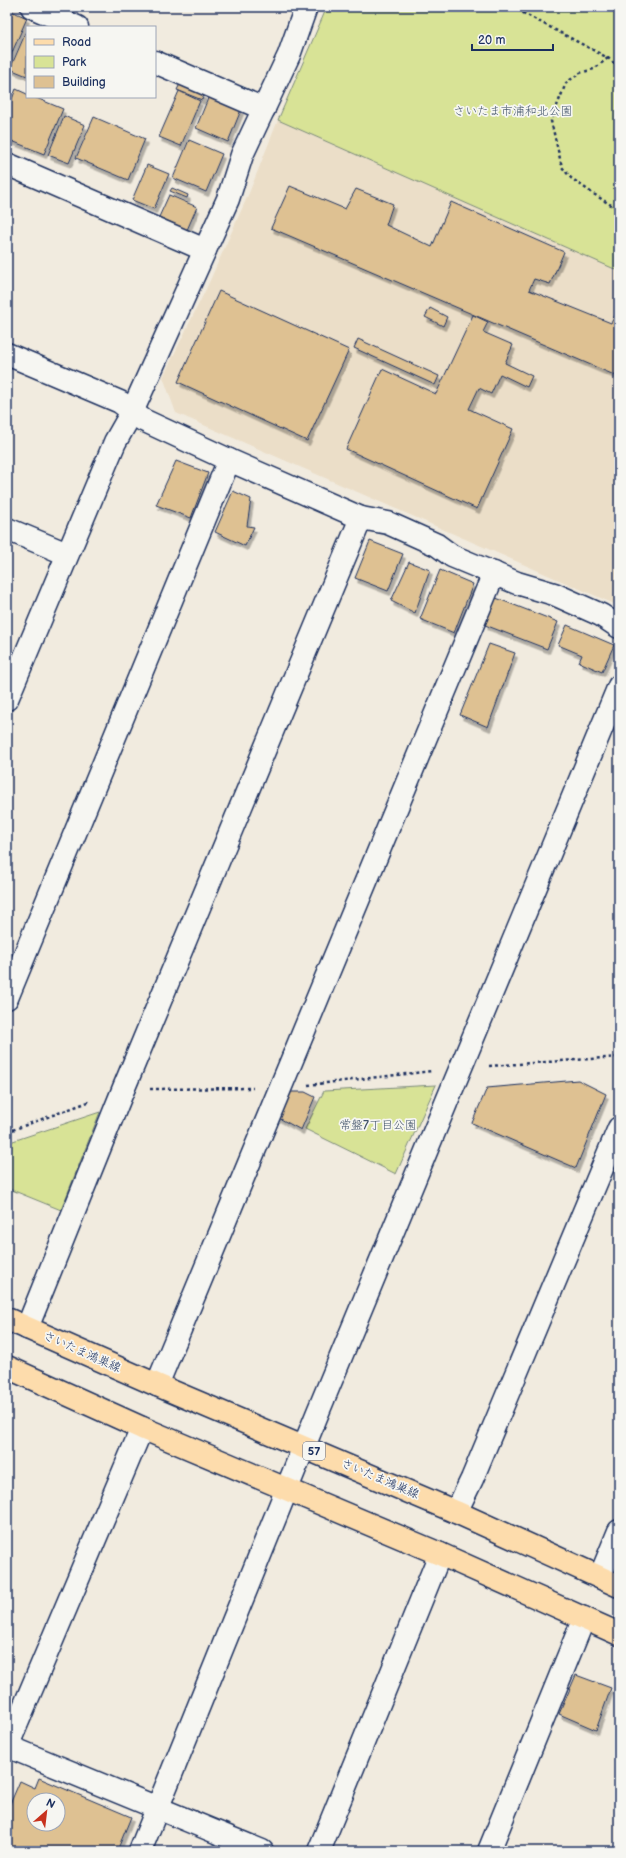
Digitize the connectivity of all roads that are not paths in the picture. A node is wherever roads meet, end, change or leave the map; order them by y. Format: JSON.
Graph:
{"nodes":[{"id":1,"x":32,"y":7,"type":"edge"},
{"id":2,"x":306,"y":7,"type":"edge"},
{"id":3,"x":75,"y":26,"type":"edge"},
{"id":4,"x":156,"y":62,"type":"edge"},
{"id":5,"x":264,"y":109,"type":"junction"},
{"id":6,"x":7,"y":164,"type":"edge"},
{"id":7,"x":205,"y":250,"type":"junction"},
{"id":8,"x":7,"y":354,"type":"edge"},
{"id":9,"x":132,"y":412,"type":"junction"},
{"id":10,"x":229,"y":460,"type":"junction"},
{"id":11,"x":361,"y":518,"type":"junction"},
{"id":12,"x":7,"y":529,"type":"edge"},
{"id":13,"x":67,"y":554,"type":"junction"},
{"id":14,"x":494,"y":573,"type":"junction"},
{"id":15,"x":619,"y":627,"type":"edge"},
{"id":16,"x":619,"y":686,"type":"edge"},
{"id":17,"x":7,"y":699,"type":"edge"},
{"id":18,"x":7,"y":998,"type":"edge"},
{"id":19,"x":619,"y":1128,"type":"edge"},
{"id":20,"x":7,"y":1320,"type":"edge"},
{"id":21,"x":27,"y":1328,"type":"junction"},
{"id":22,"x":8,"y":1371,"type":"edge"},
{"id":23,"x":157,"y":1385,"type":"junction"},
{"id":24,"x":142,"y":1428,"type":"junction"},
{"id":25,"x":304,"y":1447,"type":"junction"},
{"id":26,"x":286,"y":1490,"type":"junction"},
{"id":27,"x":456,"y":1512,"type":"junction"},
{"id":28,"x":619,"y":1531,"type":"edge"},
{"id":29,"x":440,"y":1554,"type":"junction"},
{"id":30,"x":609,"y":1582,"type":"edge"},
{"id":31,"x":584,"y":1618,"type":"junction"},
{"id":32,"x":619,"y":1634,"type":"edge"},
{"id":33,"x":7,"y":1746,"type":"edge"},
{"id":34,"x":158,"y":1808,"type":"junction"},
{"id":35,"x":140,"y":1851,"type":"edge"},
{"id":36,"x":262,"y":1851,"type":"edge"},
{"id":37,"x":318,"y":1851,"type":"edge"},
{"id":38,"x":489,"y":1851,"type":"edge"}],
"edges":[{"from":1,"to":3,"type":"street"},
{"from":2,"to":5,"type":"street"},
{"from":4,"to":5,"type":"street"},
{"from":5,"to":7,"type":"street"},
{"from":6,"to":7,"type":"street"},
{"from":7,"to":9,"type":"street"},
{"from":8,"to":9,"type":"street"},
{"from":9,"to":10,"type":"street"},
{"from":9,"to":13,"type":"street"},
{"from":10,"to":11,"type":"street"},
{"from":10,"to":18,"type":"street"},
{"from":11,"to":14,"type":"street"},
{"from":11,"to":21,"type":"street"},
{"from":12,"to":13,"type":"street"},
{"from":13,"to":17,"type":"street"},
{"from":14,"to":15,"type":"street"},
{"from":14,"to":23,"type":"street"},
{"from":16,"to":25,"type":"street"},
{"from":19,"to":27,"type":"street"},
{"from":20,"to":21,"type":"main road","name":"さいたま鴻巣線","number":"57"},
{"from":21,"to":23,"type":"main road","name":"さいたま鴻巣線","number":"57"},
{"from":22,"to":24,"type":"main road"},
{"from":23,"to":25,"type":"main road","name":"さいたま鴻巣線","number":"57"},
{"from":24,"to":26,"type":"main road"},
{"from":24,"to":33,"type":"street"},
{"from":25,"to":26,"type":"street"},
{"from":25,"to":27,"type":"main road","name":"さいたま鴻巣線","number":"57"},
{"from":26,"to":29,"type":"main road"},
{"from":26,"to":34,"type":"street"},
{"from":27,"to":30,"type":"main road","name":"さいたま鴻巣線","number":"57"},
{"from":28,"to":30,"type":"street"},
{"from":29,"to":31,"type":"main road"},
{"from":29,"to":37,"type":"street"},
{"from":31,"to":32,"type":"main road"},
{"from":31,"to":38,"type":"street"},
{"from":33,"to":34,"type":"street"},
{"from":34,"to":35,"type":"street"},
{"from":34,"to":36,"type":"street"}]}
